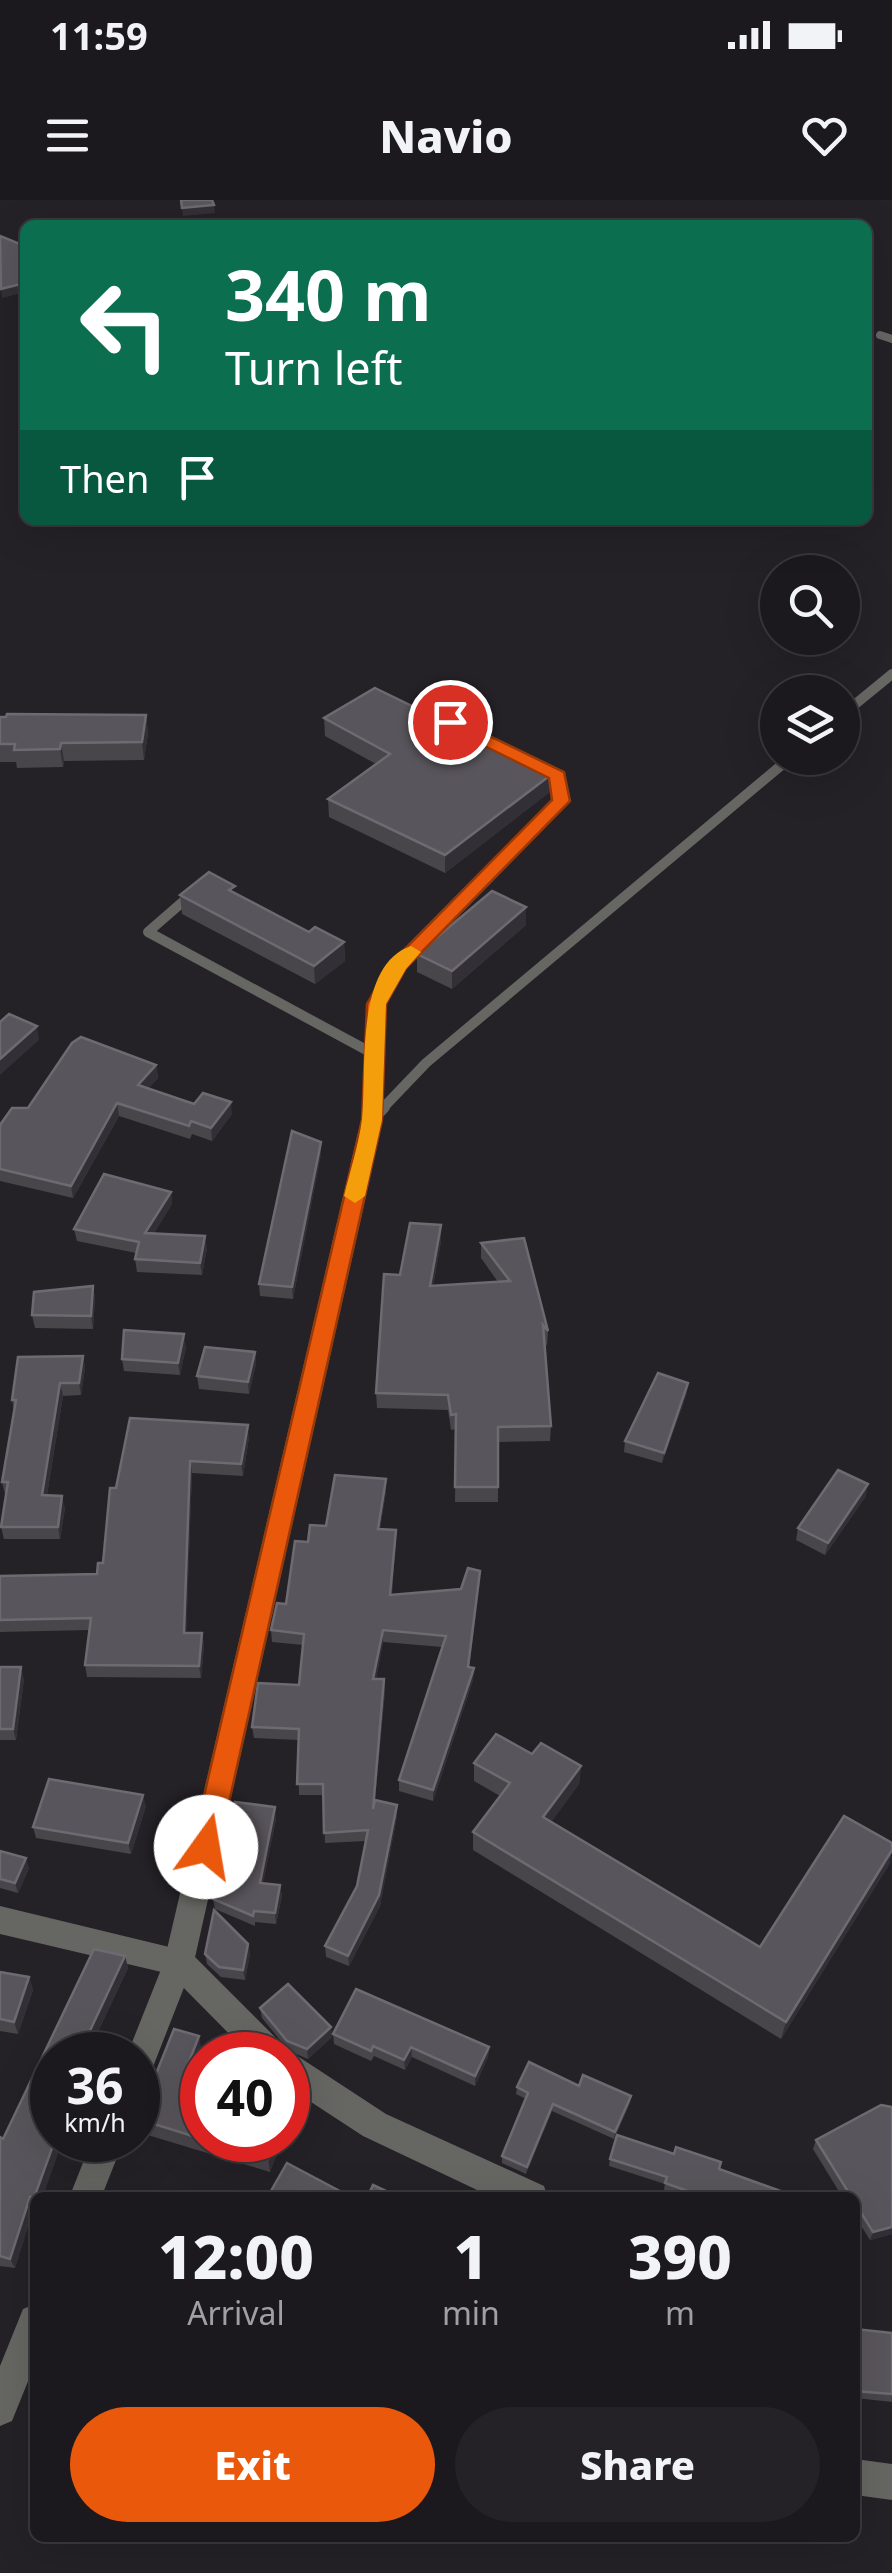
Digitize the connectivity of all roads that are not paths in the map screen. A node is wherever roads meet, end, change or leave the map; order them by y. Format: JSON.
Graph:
{"nodes":[{"id":1,"x":880,"y":335,"type":"dead end"},
{"id":2,"x":892,"y":339,"type":"edge"},
{"id":3,"x":892,"y":674,"type":"edge"},
{"id":4,"x":860,"y":700,"type":"edge"},
{"id":5,"x":450,"y":722,"type":"edge"},
{"id":6,"x":770,"y":775,"type":"edge"},
{"id":7,"x":186,"y":899,"type":"edge"},
{"id":8,"x":372,"y":1054,"type":"junction"},
{"id":9,"x":372,"y":1120,"type":"junction"},
{"id":10,"x":0,"y":1920,"type":"edge"},
{"id":11,"x":180,"y":1962,"type":"junction"},
{"id":12,"x":152,"y":2032,"type":"edge"},
{"id":13,"x":248,"y":2032,"type":"edge"},
{"id":14,"x":310,"y":2087,"type":"edge"},
{"id":15,"x":99,"y":2162,"type":"edge"},
{"id":16,"x":87,"y":2192,"type":"edge"},
{"id":17,"x":520,"y":2192,"type":"edge"},
{"id":18,"x":30,"y":2332,"type":"edge"},
{"id":19,"x":18,"y":2357,"type":"edge"},
{"id":20,"x":0,"y":2409,"type":"edge"},
{"id":21,"x":860,"y":2477,"type":"edge"},
{"id":22,"x":892,"y":2482,"type":"edge"}],
"edges":[{"from":1,"to":2,"type":"lane"},
{"from":3,"to":4,"type":"lane"},
{"from":5,"to":8,"type":"lane"},
{"from":6,"to":9,"type":"lane"},
{"from":7,"to":8,"type":"lane"},
{"from":8,"to":9,"type":"lane"},
{"from":9,"to":11,"type":"street"},
{"from":10,"to":11,"type":"street"},
{"from":11,"to":12,"type":"street"},
{"from":11,"to":13,"type":"street"},
{"from":14,"to":17,"type":"street"},
{"from":15,"to":16,"type":"street"},
{"from":18,"to":19,"type":"street"},
{"from":19,"to":20,"type":"street"},
{"from":21,"to":22,"type":"street"}]}
